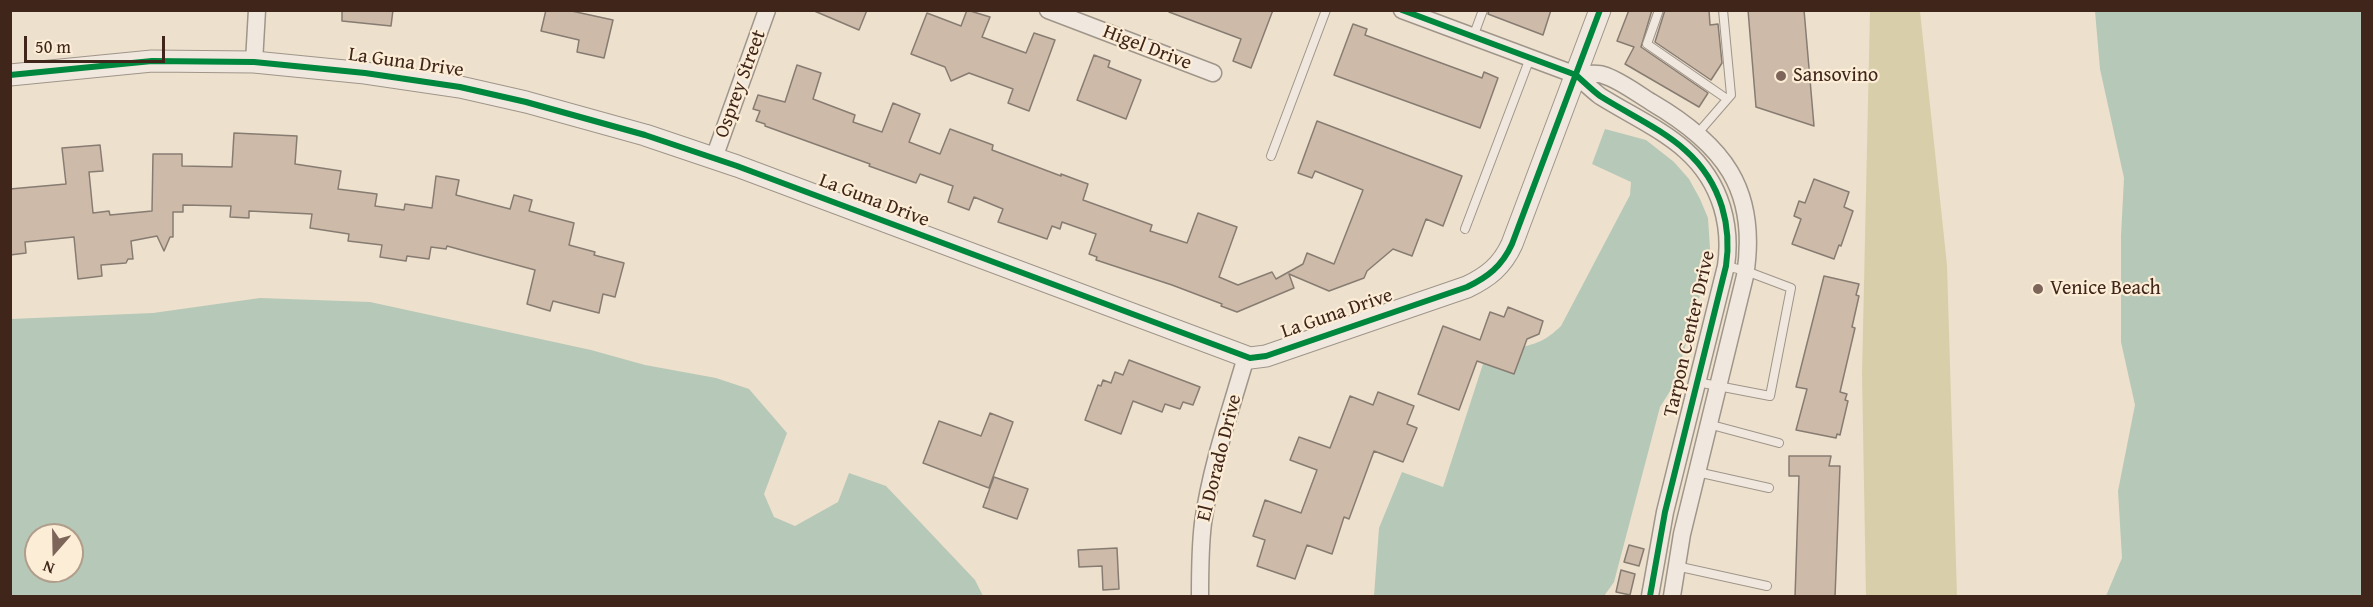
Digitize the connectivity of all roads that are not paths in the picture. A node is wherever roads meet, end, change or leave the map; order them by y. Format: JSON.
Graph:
{"nodes":[{"id":1,"x":258,"y":10,"type":"edge"},
{"id":2,"x":767,"y":10,"type":"edge"},
{"id":3,"x":1048,"y":10,"type":"edge"},
{"id":4,"x":1326,"y":10,"type":"edge"},
{"id":5,"x":1402,"y":10,"type":"edge"},
{"id":6,"x":1483,"y":10,"type":"edge"},
{"id":7,"x":1600,"y":10,"type":"edge"},
{"id":8,"x":1659,"y":10,"type":"edge"},
{"id":9,"x":1723,"y":10,"type":"edge"},
{"id":10,"x":1473,"y":37,"type":"junction"},
{"id":11,"x":1530,"y":58,"type":"junction"},
{"id":12,"x":254,"y":62,"type":"junction"},
{"id":13,"x":1213,"y":73,"type":"dead end"},
{"id":14,"x":10,"y":75,"type":"edge"},
{"id":15,"x":1576,"y":75,"type":"junction"},
{"id":16,"x":1727,"y":99,"type":"junction"},
{"id":17,"x":1698,"y":133,"type":"junction"},
{"id":18,"x":1271,"y":156,"type":"dead end"},
{"id":19,"x":714,"y":158,"type":"junction"},
{"id":20,"x":1465,"y":229,"type":"dead end"},
{"id":21,"x":1726,"y":266,"type":"junction"},
{"id":22,"x":1746,"y":270,"type":"junction"},
{"id":23,"x":1246,"y":357,"type":"junction"},
{"id":24,"x":1697,"y":382,"type":"junction"},
{"id":25,"x":1718,"y":387,"type":"junction"},
{"id":26,"x":1708,"y":424,"type":"junction"},
{"id":27,"x":1779,"y":443,"type":"dead end"},
{"id":28,"x":1697,"y":472,"type":"junction"},
{"id":29,"x":1769,"y":488,"type":"dead end"},
{"id":30,"x":1676,"y":566,"type":"junction"},
{"id":31,"x":1767,"y":586,"type":"dead end"},
{"id":32,"x":1200,"y":597,"type":"edge"},
{"id":33,"x":1650,"y":597,"type":"edge"},
{"id":34,"x":1672,"y":597,"type":"edge"}],
"edges":[{"from":1,"to":12,"type":"street"},
{"from":2,"to":19,"type":"street","name":"Osprey Street"},
{"from":3,"to":13,"type":"street","name":"Higel Drive"},
{"from":4,"to":18,"type":"lane"},
{"from":5,"to":10,"type":"street"},
{"from":6,"to":10,"type":"lane"},
{"from":7,"to":15,"type":"street","name":"La Guna Drive"},
{"from":8,"to":16,"type":"lane"},
{"from":9,"to":16,"type":"lane"},
{"from":10,"to":11,"type":"street"},
{"from":11,"to":15,"type":"street"},
{"from":11,"to":20,"type":"lane"},
{"from":12,"to":14,"type":"street","name":"La Guna Drive"},
{"from":12,"to":19,"type":"street","name":"La Guna Drive"},
{"from":15,"to":17,"type":"street","name":"Tarpon Center Drive"},
{"from":15,"to":21,"type":"street","name":"Tarpon Center Drive"},
{"from":15,"to":23,"type":"street","name":"La Guna Drive"},
{"from":16,"to":17,"type":"lane"},
{"from":17,"to":22,"type":"street","name":"Tarpon Center Drive"},
{"from":19,"to":23,"type":"street","name":"La Guna Drive"},
{"from":21,"to":22,"type":"lane"},
{"from":21,"to":24,"type":"street","name":"Tarpon Center Drive"},
{"from":22,"to":25,"type":"street","name":"Tarpon Center Drive"},
{"from":22,"to":25,"type":"lane"},
{"from":23,"to":32,"type":"street","name":"El Dorado Drive"},
{"from":24,"to":25,"type":"lane"},
{"from":24,"to":33,"type":"street","name":"Tarpon Center Drive"},
{"from":25,"to":26,"type":"street","name":"Tarpon Center Drive"},
{"from":26,"to":27,"type":"lane"},
{"from":26,"to":28,"type":"street","name":"Tarpon Center Drive"},
{"from":28,"to":29,"type":"lane"},
{"from":28,"to":30,"type":"street","name":"Tarpon Center Drive"},
{"from":30,"to":31,"type":"lane"},
{"from":30,"to":34,"type":"street","name":"Tarpon Center Drive"}]}
